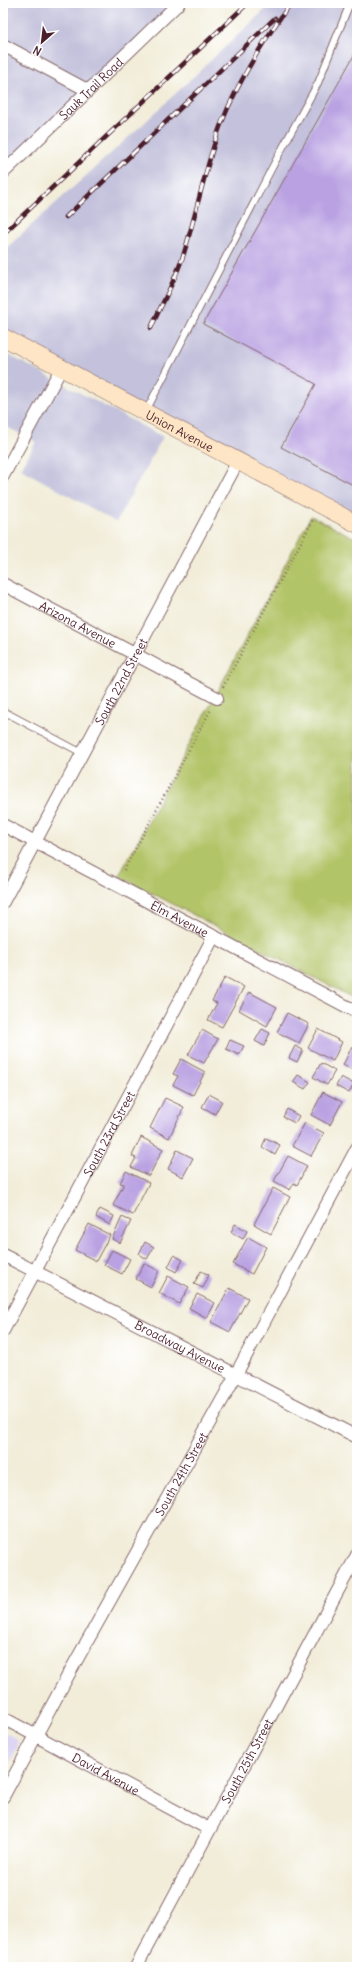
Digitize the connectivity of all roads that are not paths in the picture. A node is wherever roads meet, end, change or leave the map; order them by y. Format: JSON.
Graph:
{"nodes":[{"id":1,"x":179,"y":3,"type":"edge"},
{"id":2,"x":350,"y":3,"type":"edge"},
{"id":3,"x":3,"y":45,"type":"edge"},
{"id":4,"x":87,"y":90,"type":"junction"},
{"id":5,"x":3,"y":173,"type":"edge"},
{"id":6,"x":3,"y":337,"type":"edge"},
{"id":7,"x":62,"y":367,"type":"junction"},
{"id":8,"x":146,"y":412,"type":"junction"},
{"id":9,"x":238,"y":461,"type":"junction"},
{"id":10,"x":6,"y":462,"type":"edge"},
{"id":11,"x":3,"y":476,"type":"edge"},
{"id":12,"x":357,"y":524,"type":"edge"},
{"id":13,"x":3,"y":584,"type":"edge"},
{"id":14,"x":135,"y":654,"type":"junction"},
{"id":15,"x":217,"y":698,"type":"dead end"},
{"id":16,"x":3,"y":711,"type":"edge"},
{"id":17,"x":82,"y":753,"type":"junction"},
{"id":18,"x":3,"y":825,"type":"edge"},
{"id":19,"x":35,"y":842,"type":"junction"},
{"id":20,"x":3,"y":902,"type":"edge"},
{"id":21,"x":214,"y":936,"type":"junction"},
{"id":22,"x":357,"y":1012,"type":"edge"},
{"id":23,"x":357,"y":1148,"type":"edge"},
{"id":24,"x":3,"y":1255,"type":"edge"},
{"id":25,"x":35,"y":1272,"type":"junction"},
{"id":26,"x":3,"y":1331,"type":"edge"},
{"id":27,"x":235,"y":1375,"type":"junction"},
{"id":28,"x":357,"y":1437,"type":"edge"},
{"id":29,"x":357,"y":1555,"type":"edge"},
{"id":30,"x":3,"y":1718,"type":"edge"},
{"id":31,"x":35,"y":1736,"type":"junction"},
{"id":32,"x":3,"y":1797,"type":"edge"},
{"id":33,"x":209,"y":1829,"type":"junction"},
{"id":34,"x":136,"y":1967,"type":"edge"}],
"edges":[{"from":1,"to":4,"type":"street","name":"Sauk Trail Road"},
{"from":2,"to":8,"type":"lane"},
{"from":3,"to":4,"type":"street"},
{"from":4,"to":5,"type":"street","name":"Sauk Trail Road"},
{"from":6,"to":7,"type":"street","name":"Union Avenue"},
{"from":7,"to":8,"type":"street","name":"Union Avenue"},
{"from":7,"to":10,"type":"street"},
{"from":8,"to":9,"type":"street","name":"Union Avenue"},
{"from":9,"to":12,"type":"street","name":"Union Avenue"},
{"from":9,"to":14,"type":"street","name":"South 22nd Street"},
{"from":10,"to":11,"type":"street"},
{"from":13,"to":14,"type":"street","name":"Arizona Avenue"},
{"from":14,"to":15,"type":"street","name":"Arizona Avenue"},
{"from":14,"to":17,"type":"street","name":"South 22nd Street"},
{"from":16,"to":17,"type":"lane"},
{"from":17,"to":19,"type":"street","name":"South 22nd Street"},
{"from":18,"to":19,"type":"street","name":"Elm Avenue"},
{"from":19,"to":20,"type":"street","name":"South 22nd Street"},
{"from":19,"to":21,"type":"street","name":"Elm Avenue"},
{"from":21,"to":22,"type":"street","name":"Elm Avenue"},
{"from":21,"to":25,"type":"street","name":"South 23rd Street"},
{"from":23,"to":27,"type":"street","name":"South 24th Street"},
{"from":24,"to":25,"type":"street","name":"Broadway Avenue"},
{"from":25,"to":26,"type":"street","name":"South 23rd Street"},
{"from":25,"to":27,"type":"street","name":"Broadway Avenue"},
{"from":27,"to":28,"type":"street","name":"Broadway Avenue"},
{"from":27,"to":31,"type":"street","name":"South 24th Street"},
{"from":29,"to":33,"type":"street","name":"South 25th Street"},
{"from":30,"to":31,"type":"street","name":"David Avenue"},
{"from":31,"to":32,"type":"street","name":"South 24th Street"},
{"from":31,"to":33,"type":"street","name":"David Avenue"},
{"from":33,"to":34,"type":"street","name":"South 25th Street"}]}
